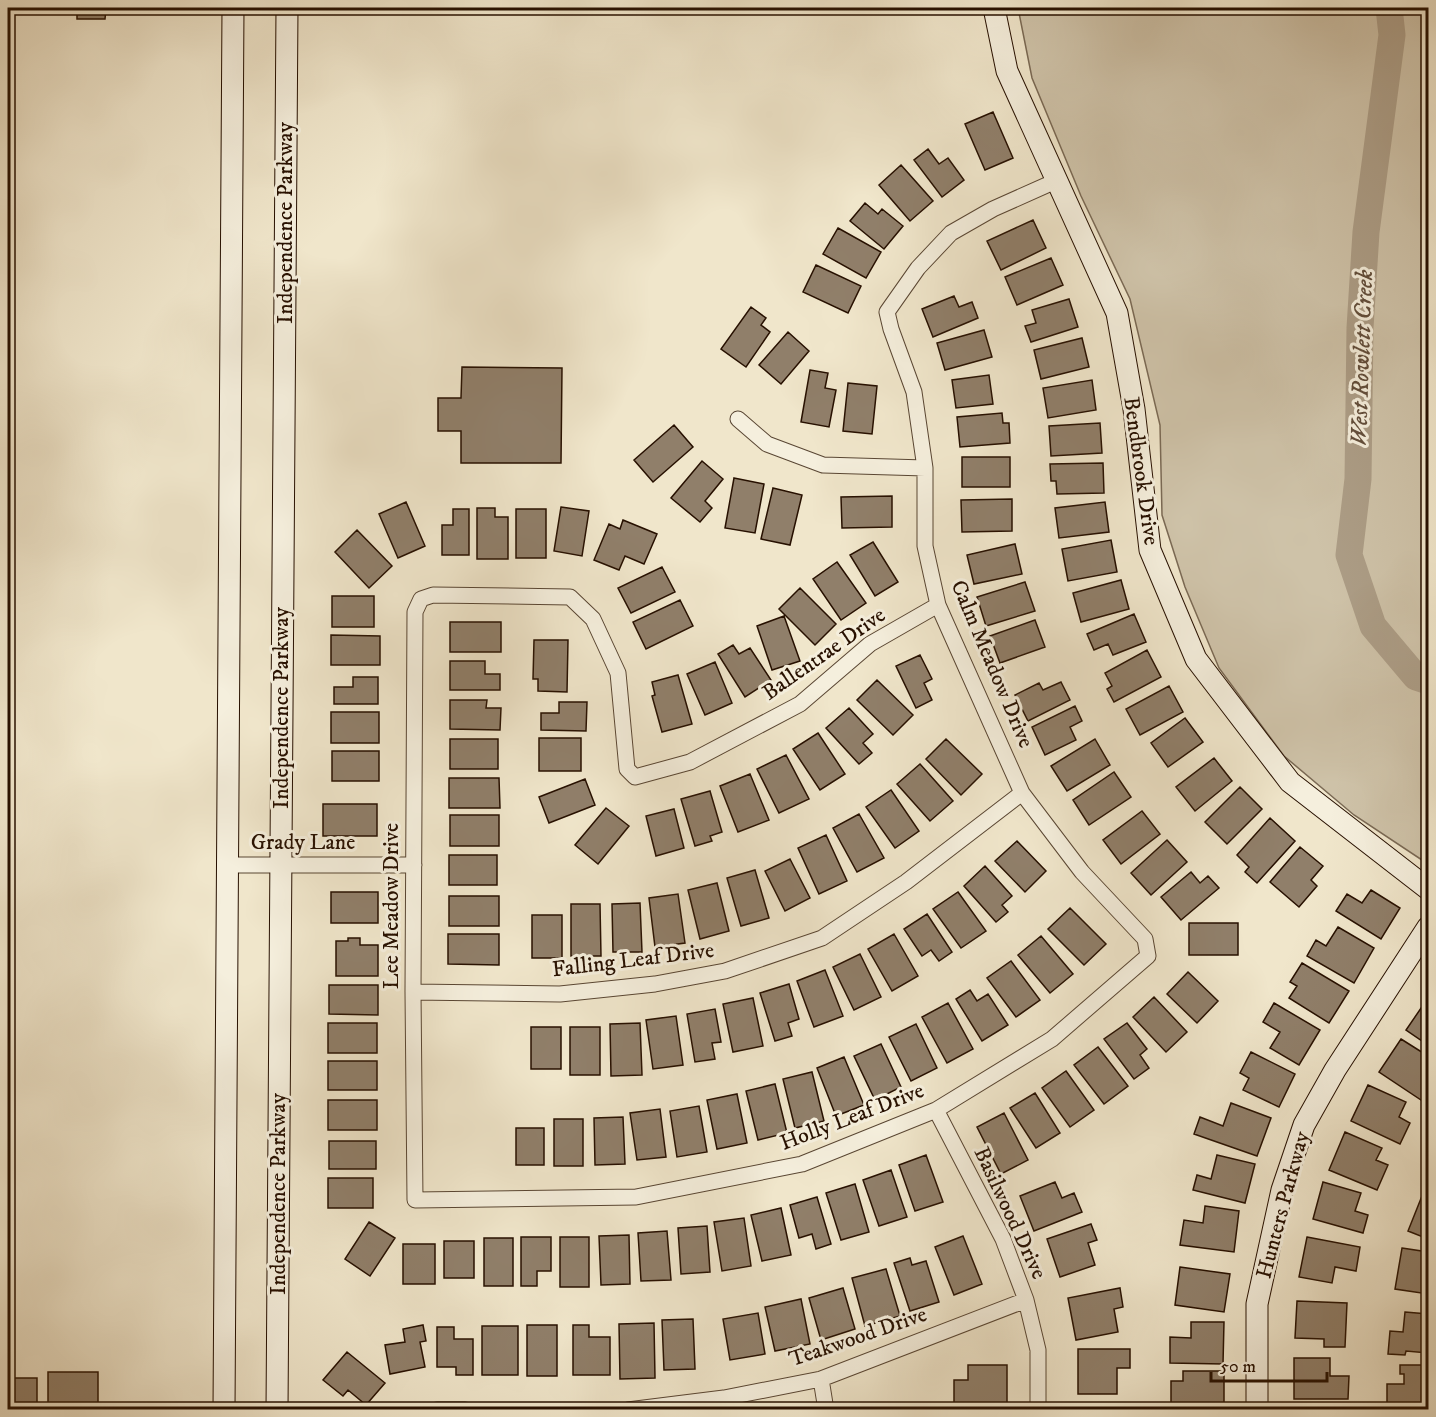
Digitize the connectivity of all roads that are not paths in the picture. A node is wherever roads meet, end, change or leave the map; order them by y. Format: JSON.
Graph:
{"nodes":[{"id":1,"x":233,"y":8,"type":"edge"},
{"id":2,"x":287,"y":8,"type":"edge"},
{"id":3,"x":994,"y":8,"type":"edge"},
{"id":4,"x":1058,"y":180,"type":"junction"},
{"id":5,"x":738,"y":419,"type":"dead end"},
{"id":6,"x":925,"y":468,"type":"junction"},
{"id":7,"x":938,"y":605,"type":"junction"},
{"id":8,"x":635,"y":777,"type":"joint"},
{"id":9,"x":1022,"y":793,"type":"junction"},
{"id":10,"x":227,"y":864,"type":"junction"},
{"id":11,"x":280,"y":865,"type":"junction"},
{"id":12,"x":414,"y":865,"type":"junction"},
{"id":13,"x":1428,"y":889,"type":"edge"},
{"id":14,"x":1428,"y":927,"type":"edge"},
{"id":15,"x":1148,"y":956,"type":"joint"},
{"id":16,"x":413,"y":992,"type":"junction"},
{"id":17,"x":936,"y":1110,"type":"junction"},
{"id":18,"x":415,"y":1200,"type":"joint"},
{"id":19,"x":1026,"y":1300,"type":"junction"},
{"id":20,"x":821,"y":1379,"type":"junction"},
{"id":21,"x":224,"y":1410,"type":"edge"},
{"id":22,"x":277,"y":1410,"type":"edge"},
{"id":23,"x":437,"y":1410,"type":"edge"},
{"id":24,"x":465,"y":1410,"type":"edge"},
{"id":25,"x":628,"y":1410,"type":"edge"},
{"id":26,"x":826,"y":1410,"type":"edge"},
{"id":27,"x":1038,"y":1410,"type":"edge"},
{"id":28,"x":1257,"y":1410,"type":"edge"}],
"edges":[{"from":1,"to":10,"type":"main road"},
{"from":2,"to":11,"type":"main road","name":"Independence Parkway"},
{"from":3,"to":4,"type":"main road","name":"Bendbrook Drive"},
{"from":4,"to":6,"type":"street","name":"Calm Meadow Drive"},
{"from":4,"to":13,"type":"main road","name":"Bendbrook Drive"},
{"from":5,"to":6,"type":"street"},
{"from":6,"to":7,"type":"street","name":"Calm Meadow Drive"},
{"from":7,"to":8,"type":"street","name":"Ballentrae Drive"},
{"from":7,"to":9,"type":"street","name":"Calm Meadow Drive"},
{"from":8,"to":12,"type":"street","name":"Lee Meadow Drive"},
{"from":9,"to":15,"type":"street","name":"Calm Meadow Drive"},
{"from":9,"to":16,"type":"street","name":"Falling Leaf Drive"},
{"from":10,"to":11,"type":"street","name":"Grady Lane"},
{"from":10,"to":21,"type":"main road"},
{"from":11,"to":12,"type":"street","name":"Grady Lane"},
{"from":11,"to":22,"type":"main road","name":"Independence Parkway"},
{"from":12,"to":16,"type":"street","name":"Lee Meadow Drive"},
{"from":14,"to":28,"type":"main road","name":"Hunters Parkway"},
{"from":15,"to":17,"type":"street","name":"Holly Leaf Drive"},
{"from":16,"to":18,"type":"street","name":"Lee Meadow Drive"},
{"from":17,"to":18,"type":"street","name":"Holly Leaf Drive"},
{"from":17,"to":19,"type":"street","name":"Basilwood Drive"},
{"from":19,"to":20,"type":"street","name":"Teakwood Drive"},
{"from":19,"to":27,"type":"street","name":"Basilwood Drive"},
{"from":20,"to":25,"type":"street","name":"Teakwood Drive"},
{"from":20,"to":26,"type":"street"},
{"from":23,"to":24,"type":"street"}]}
